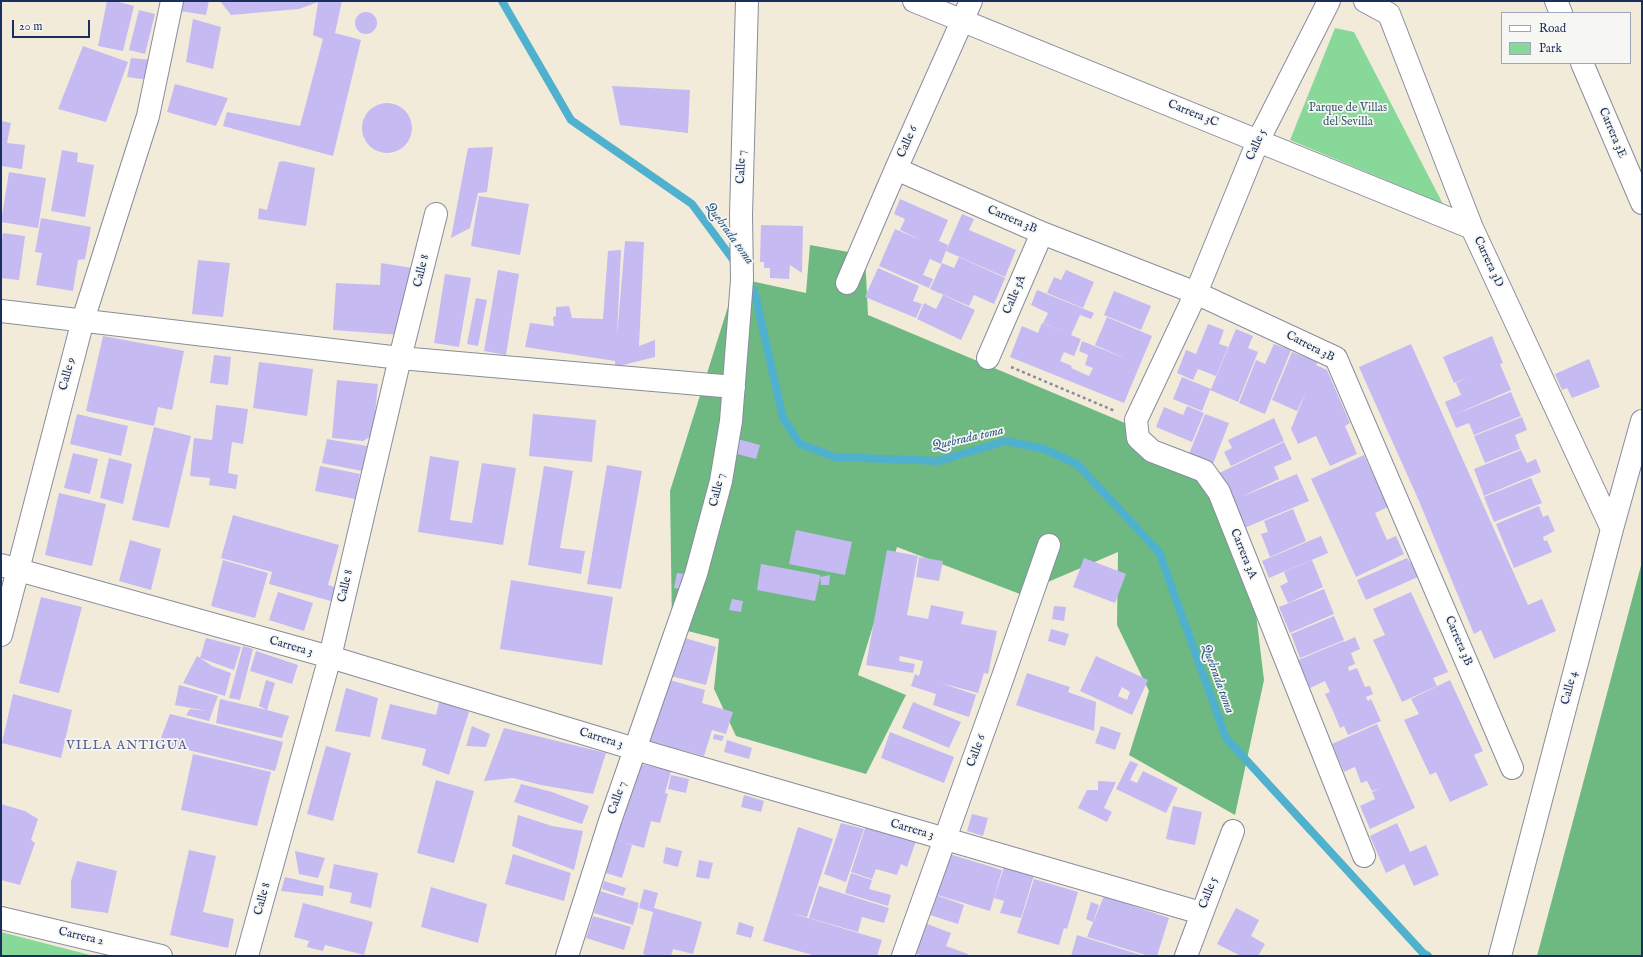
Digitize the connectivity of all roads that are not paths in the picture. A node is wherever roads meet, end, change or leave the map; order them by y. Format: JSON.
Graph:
{"nodes":[{"id":1,"x":172,"y":1,"type":"edge"},
{"id":2,"x":747,"y":1,"type":"edge"},
{"id":3,"x":914,"y":1,"type":"edge"},
{"id":4,"x":971,"y":1,"type":"edge"},
{"id":5,"x":1329,"y":1,"type":"edge"},
{"id":6,"x":1365,"y":1,"type":"edge"},
{"id":7,"x":1556,"y":1,"type":"edge"},
{"id":8,"x":1561,"y":12,"type":"edge"},
{"id":9,"x":963,"y":21,"type":"junction"},
{"id":10,"x":1582,"y":64,"type":"edge"},
{"id":11,"x":1258,"y":141,"type":"junction"},
{"id":12,"x":896,"y":169,"type":"junction"},
{"id":13,"x":1642,"y":203,"type":"edge"},
{"id":14,"x":436,"y":214,"type":"dead end"},
{"id":15,"x":1472,"y":228,"type":"junction"},
{"id":16,"x":1042,"y":233,"type":"junction"},
{"id":17,"x":847,"y":283,"type":"dead end"},
{"id":18,"x":1196,"y":294,"type":"junction"},
{"id":19,"x":1,"y":311,"type":"edge"},
{"id":20,"x":83,"y":320,"type":"junction"},
{"id":21,"x":400,"y":358,"type":"junction"},
{"id":22,"x":988,"y":358,"type":"road end"},
{"id":23,"x":734,"y":387,"type":"junction"},
{"id":24,"x":1642,"y":421,"type":"edge"},
{"id":25,"x":1612,"y":529,"type":"junction"},
{"id":26,"x":1049,"y":545,"type":"dead end"},
{"id":27,"x":9,"y":568,"type":"edge"},
{"id":28,"x":1,"y":635,"type":"edge"},
{"id":29,"x":330,"y":658,"type":"junction"},
{"id":30,"x":635,"y":749,"type":"junction"},
{"id":31,"x":1512,"y":768,"type":"dead end"},
{"id":32,"x":1233,"y":831,"type":"dead end"},
{"id":33,"x":945,"y":839,"type":"junction"},
{"id":34,"x":1364,"y":856,"type":"dead end"},
{"id":35,"x":1201,"y":913,"type":"junction"},
{"id":36,"x":1,"y":918,"type":"edge"},
{"id":37,"x":161,"y":956,"type":"edge"},
{"id":38,"x":247,"y":956,"type":"edge"},
{"id":39,"x":567,"y":956,"type":"edge"},
{"id":40,"x":903,"y":956,"type":"edge"},
{"id":41,"x":1186,"y":956,"type":"edge"},
{"id":42,"x":1500,"y":956,"type":"edge"}],
"edges":[{"from":1,"to":20,"type":"street","name":"Calle 9"},
{"from":2,"to":23,"type":"street","name":"Calle 7"},
{"from":3,"to":9,"type":"street","name":"Carrera 3C"},
{"from":4,"to":9,"type":"street","name":"Calle 6"},
{"from":5,"to":11,"type":"street","name":"Calle 5"},
{"from":6,"to":15,"type":"street","name":"Carrera 3D"},
{"from":7,"to":8,"type":"street"},
{"from":9,"to":11,"type":"street","name":"Carrera 3C"},
{"from":9,"to":12,"type":"street","name":"Calle 6"},
{"from":10,"to":13,"type":"street","name":"Carrera 3E"},
{"from":11,"to":15,"type":"street","name":"Carrera 3C"},
{"from":11,"to":18,"type":"street","name":"Calle 5"},
{"from":12,"to":16,"type":"street","name":"Carrera 3B"},
{"from":12,"to":17,"type":"street","name":"Calle 6"},
{"from":14,"to":21,"type":"street","name":"Calle 8"},
{"from":15,"to":25,"type":"street","name":"Carrera 3D"},
{"from":16,"to":18,"type":"street","name":"Carrera 3B"},
{"from":16,"to":22,"type":"street","name":"Calle 5A"},
{"from":18,"to":31,"type":"street","name":"Carrera 3B"},
{"from":18,"to":34,"type":"street","name":"Carrera 3A"},
{"from":19,"to":20,"type":"street"},
{"from":20,"to":21,"type":"street"},
{"from":20,"to":27,"type":"street","name":"Calle 9"},
{"from":21,"to":23,"type":"street"},
{"from":21,"to":29,"type":"street","name":"Calle 8"},
{"from":23,"to":30,"type":"street","name":"Calle 7"},
{"from":24,"to":25,"type":"street","name":"Calle 4"},
{"from":25,"to":42,"type":"street","name":"Calle 4"},
{"from":26,"to":33,"type":"street","name":"Calle 6"},
{"from":27,"to":28,"type":"street","name":"Calle 9"},
{"from":27,"to":29,"type":"street","name":"Carrera 3"},
{"from":29,"to":30,"type":"street","name":"Carrera 3"},
{"from":29,"to":38,"type":"street","name":"Calle 8"},
{"from":30,"to":33,"type":"street","name":"Carrera 3"},
{"from":30,"to":39,"type":"street","name":"Calle 7"},
{"from":32,"to":35,"type":"street","name":"Calle 5"},
{"from":33,"to":35,"type":"street","name":"Carrera 3"},
{"from":33,"to":40,"type":"street","name":"Calle 6"},
{"from":35,"to":41,"type":"street","name":"Calle 5"},
{"from":36,"to":37,"type":"street","name":"Carrera 2"}]}
